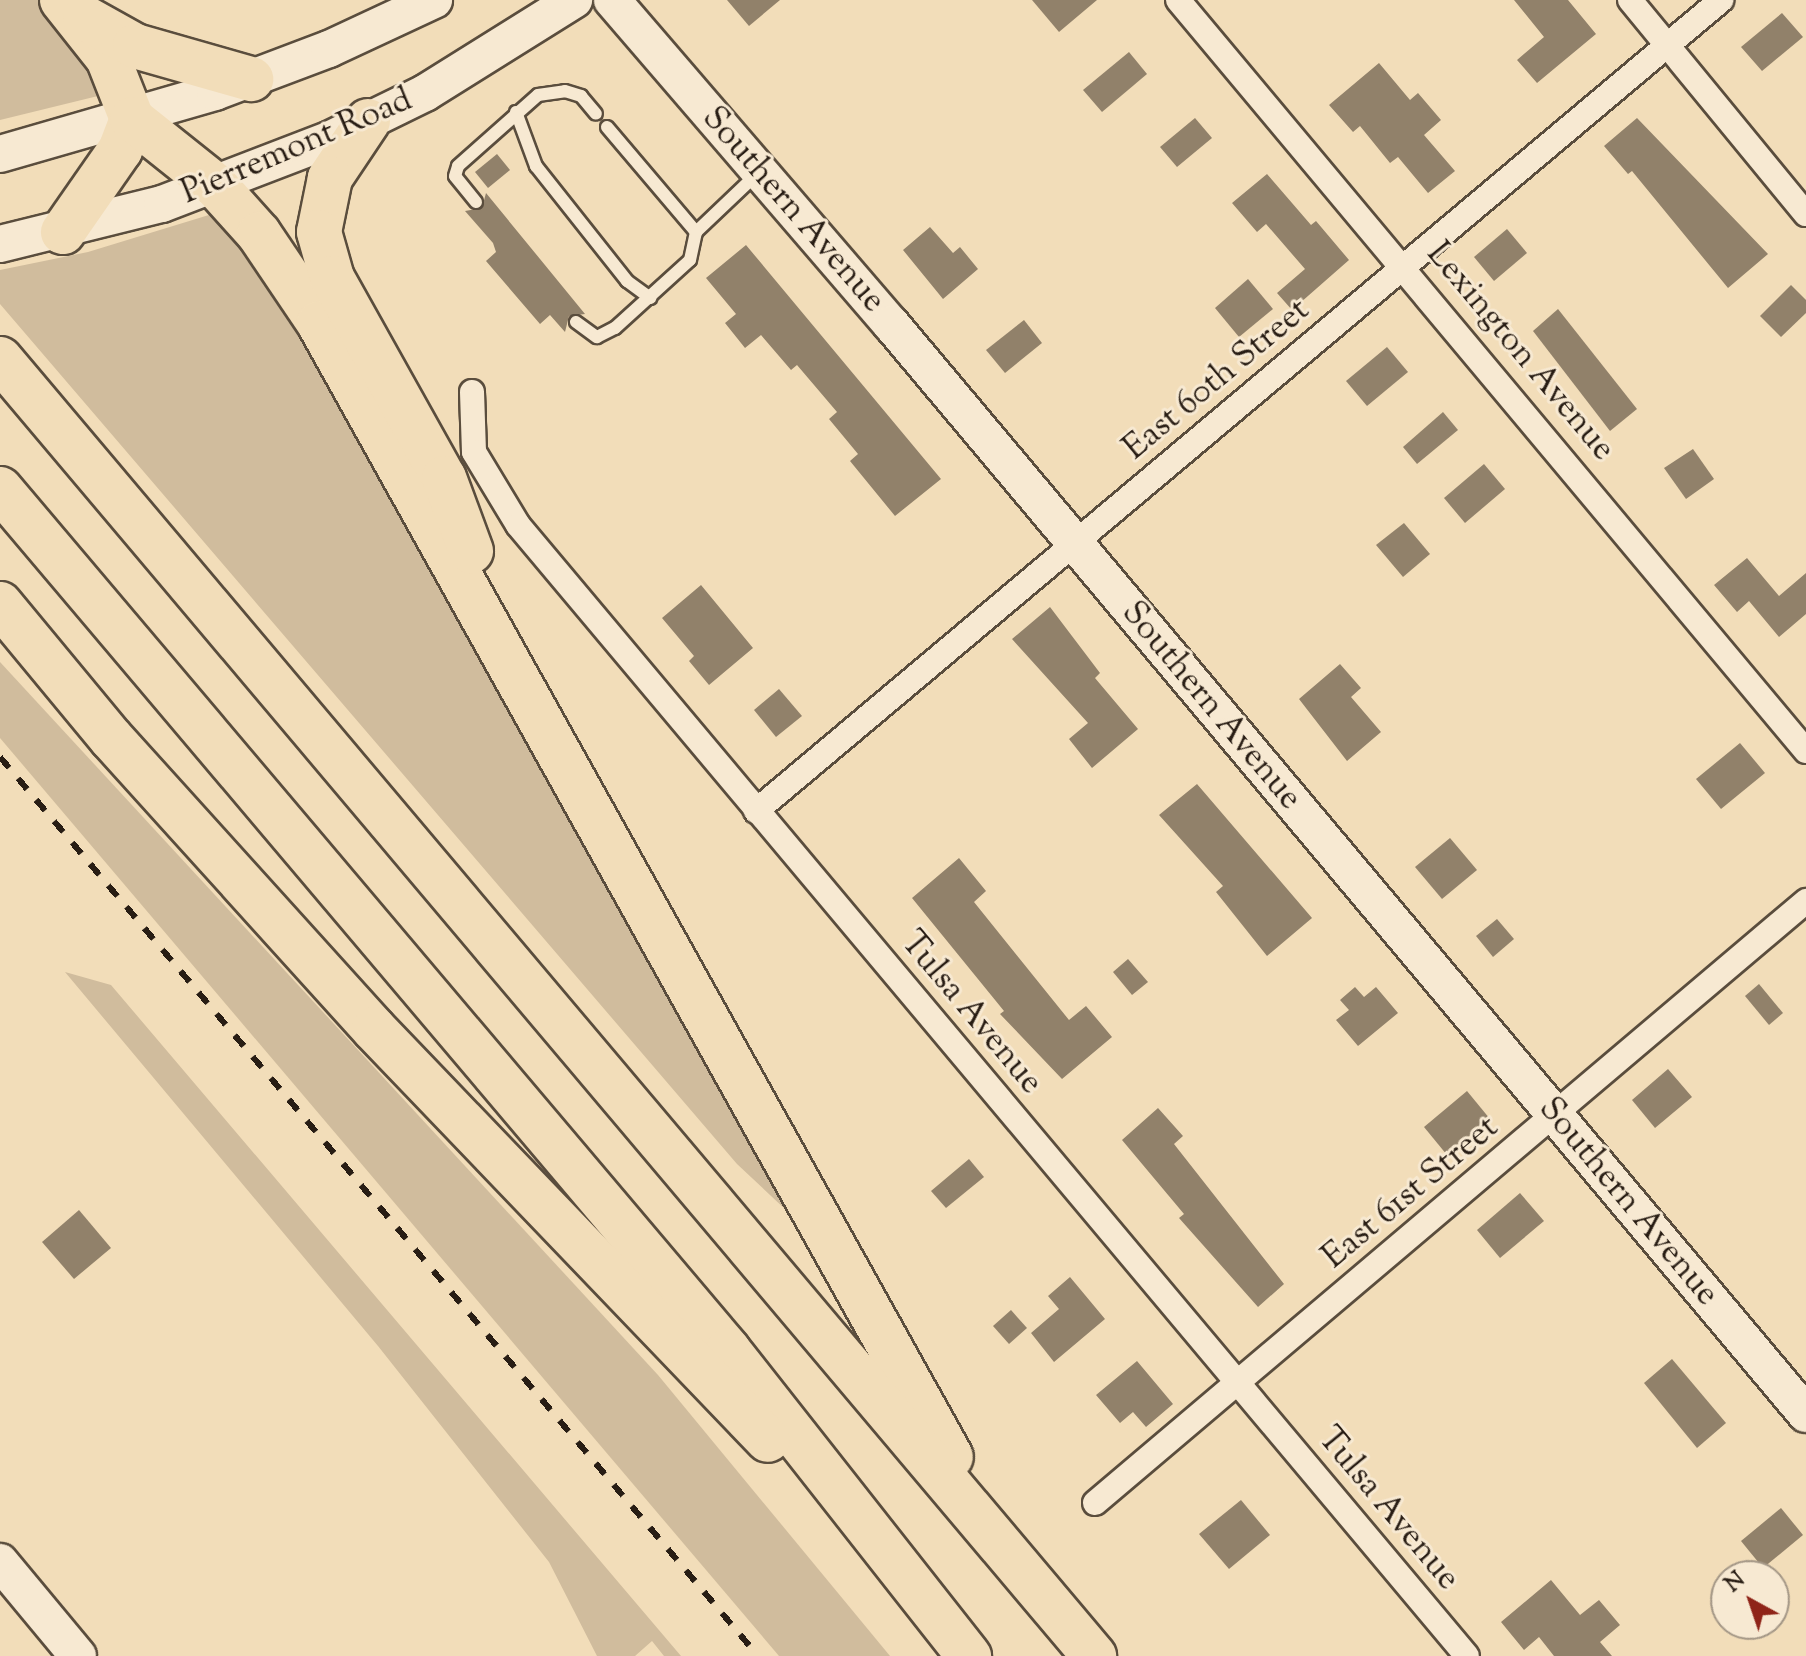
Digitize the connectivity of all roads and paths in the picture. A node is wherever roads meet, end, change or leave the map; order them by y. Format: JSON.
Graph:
{"nodes":[{"id":1,"x":434,"y":0,"type":"edge"},
{"id":2,"x":574,"y":0,"type":"edge"},
{"id":3,"x":612,"y":0,"type":"edge"},
{"id":4,"x":1178,"y":0,"type":"edge"},
{"id":5,"x":1630,"y":0,"type":"edge"},
{"id":6,"x":1721,"y":0,"type":"edge"},
{"id":7,"x":69,"y":7,"type":"edge"},
{"id":8,"x":1666,"y":45,"type":"junction"},
{"id":9,"x":251,"y":79,"type":"junction"},
{"id":10,"x":516,"y":112,"type":"junction"},
{"id":11,"x":596,"y":114,"type":"dead end"},
{"id":12,"x":132,"y":119,"type":"junction"},
{"id":13,"x":368,"y":121,"type":"junction"},
{"id":14,"x":607,"y":127,"type":"dead end"},
{"id":15,"x":0,"y":154,"type":"edge"},
{"id":16,"x":759,"y":172,"type":"junction"},
{"id":17,"x":216,"y":186,"type":"junction"},
{"id":18,"x":476,"y":202,"type":"dead end"},
{"id":19,"x":1806,"y":214,"type":"edge"},
{"id":20,"x":63,"y":232,"type":"junction"},
{"id":21,"x":696,"y":232,"type":"junction"},
{"id":22,"x":0,"y":244,"type":"edge"},
{"id":23,"x":1404,"y":268,"type":"junction"},
{"id":24,"x":650,"y":298,"type":"junction"},
{"id":25,"x":576,"y":322,"type":"dead end"},
{"id":26,"x":0,"y":359,"type":"edge"},
{"id":27,"x":472,"y":392,"type":"dead end"},
{"id":28,"x":0,"y":489,"type":"edge"},
{"id":29,"x":1076,"y":543,"type":"junction"},
{"id":30,"x":0,"y":604,"type":"edge"},
{"id":31,"x":519,"y":685,"type":"junction"},
{"id":32,"x":1806,"y":751,"type":"edge"},
{"id":33,"x":756,"y":811,"type":"junction"},
{"id":34,"x":1806,"y":901,"type":"edge"},
{"id":35,"x":1555,"y":1114,"type":"junction"},
{"id":36,"x":1236,"y":1382,"type":"junction"},
{"id":37,"x":1806,"y":1414,"type":"edge"},
{"id":38,"x":1095,"y":1503,"type":"dead end"},
{"id":39,"x":1000,"y":1545,"type":"junction"},
{"id":40,"x":0,"y":1562,"type":"edge"},
{"id":41,"x":927,"y":1606,"type":"junction"},
{"id":42,"x":78,"y":1656,"type":"edge"},
{"id":43,"x":969,"y":1656,"type":"edge"},
{"id":44,"x":1094,"y":1656,"type":"edge"},
{"id":45,"x":1467,"y":1656,"type":"edge"}],
"edges":[{"from":1,"to":9,"type":"street"},
{"from":2,"to":13,"type":"street","name":"Pierremont Road"},
{"from":3,"to":16,"type":"street","name":"Southern Avenue"},
{"from":4,"to":23,"type":"street","name":"Lexington Avenue"},
{"from":5,"to":8,"type":"street"},
{"from":6,"to":8,"type":"street","name":"East 60th Street"},
{"from":7,"to":9,"type":"highway"},
{"from":7,"to":12,"type":"highway"},
{"from":8,"to":19,"type":"street"},
{"from":8,"to":23,"type":"street","name":"East 60th Street"},
{"from":9,"to":12,"type":"street"},
{"from":10,"to":11,"type":"lane"},
{"from":10,"to":18,"type":"lane"},
{"from":10,"to":24,"type":"lane"},
{"from":12,"to":15,"type":"street"},
{"from":12,"to":17,"type":"highway"},
{"from":12,"to":20,"type":"highway"},
{"from":13,"to":17,"type":"street","name":"Pierremont Road"},
{"from":13,"to":31,"type":"highway"},
{"from":14,"to":21,"type":"lane"},
{"from":16,"to":21,"type":"lane"},
{"from":16,"to":29,"type":"street","name":"Southern Avenue"},
{"from":17,"to":20,"type":"street","name":"Pierremont Road"},
{"from":17,"to":31,"type":"highway"},
{"from":20,"to":22,"type":"street","name":"Pierremont Road"},
{"from":21,"to":24,"type":"lane"},
{"from":23,"to":29,"type":"street","name":"East 60th Street"},
{"from":23,"to":32,"type":"street","name":"Lexington Avenue"},
{"from":24,"to":25,"type":"lane"},
{"from":26,"to":39,"type":"highway"},
{"from":27,"to":33,"type":"street","name":"Tulsa Avenue"},
{"from":28,"to":41,"type":"highway"},
{"from":29,"to":33,"type":"street","name":"East 60th Street"},
{"from":29,"to":35,"type":"street","name":"Southern Avenue"},
{"from":30,"to":41,"type":"highway"},
{"from":31,"to":39,"type":"highway"},
{"from":33,"to":36,"type":"street","name":"Tulsa Avenue"},
{"from":34,"to":35,"type":"street","name":"East 61st Street"},
{"from":35,"to":36,"type":"street","name":"East 61st Street"},
{"from":35,"to":37,"type":"street","name":"Southern Avenue"},
{"from":36,"to":38,"type":"street","name":"East 61st Street"},
{"from":36,"to":45,"type":"street","name":"Tulsa Avenue"},
{"from":39,"to":44,"type":"highway"},
{"from":40,"to":42,"type":"street"},
{"from":41,"to":43,"type":"highway"}]}
